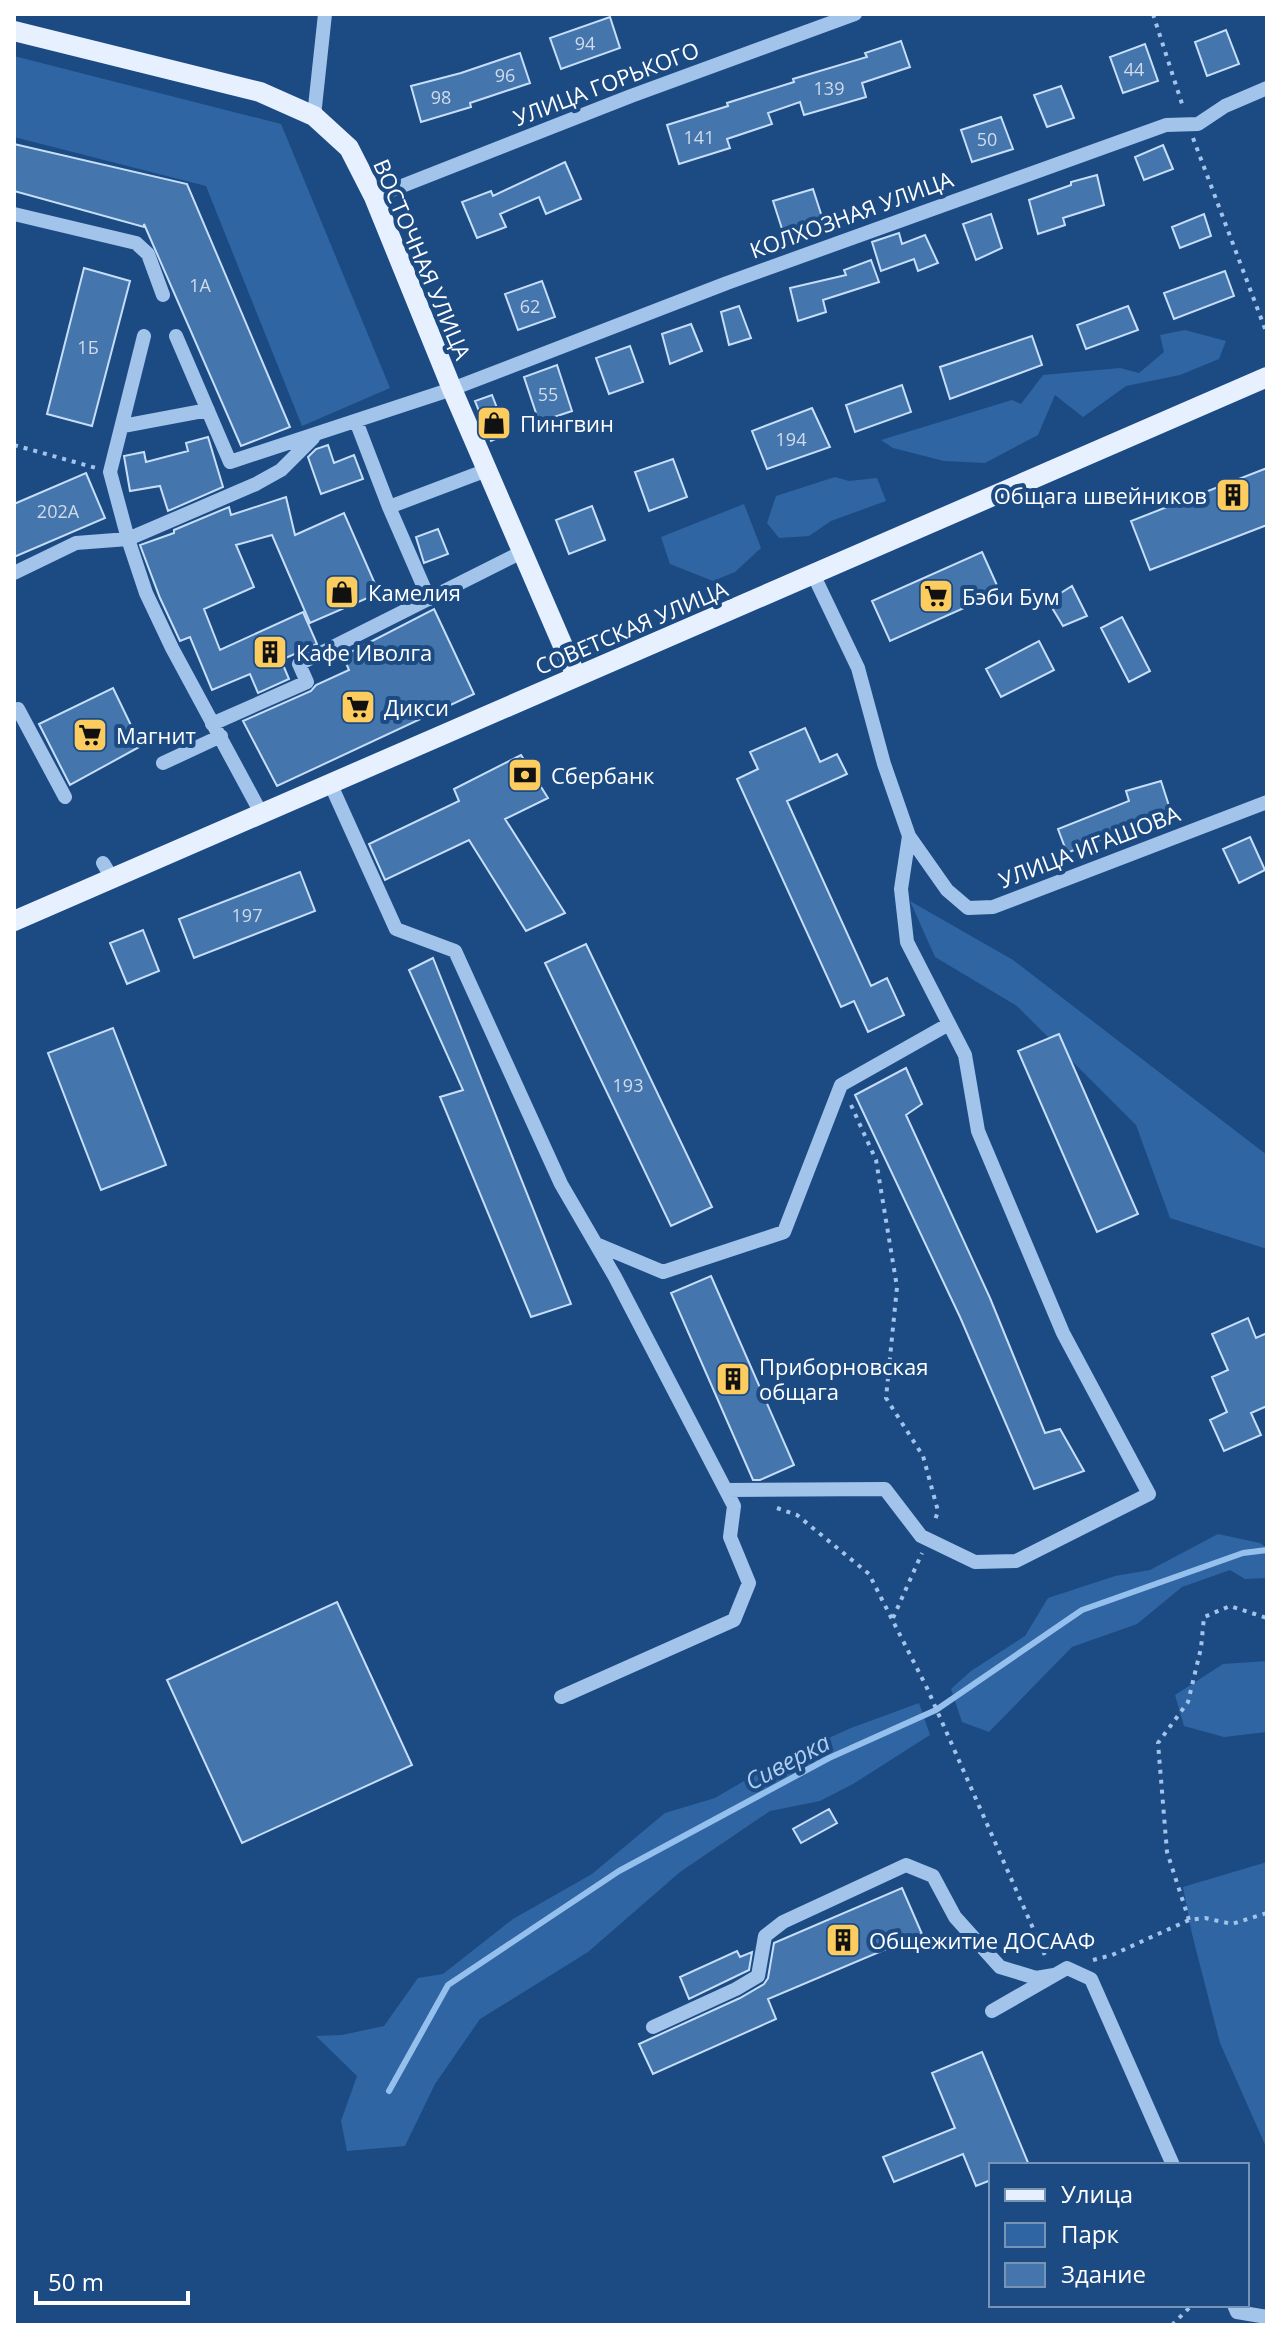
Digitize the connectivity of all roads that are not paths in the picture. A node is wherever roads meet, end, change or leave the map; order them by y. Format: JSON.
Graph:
{"nodes":[{"id":1,"x":325,"y":14,"type":"edge"},
{"id":2,"x":855,"y":14,"type":"edge"},
{"id":3,"x":14,"y":31,"type":"edge"},
{"id":4,"x":1267,"y":88,"type":"edge"},
{"id":5,"x":314,"y":116,"type":"junction"},
{"id":6,"x":374,"y":197,"type":"junction"},
{"id":7,"x":14,"y":214,"type":"edge"},
{"id":8,"x":163,"y":295,"type":"dead end"},
{"id":9,"x":144,"y":336,"type":"dead end"},
{"id":10,"x":176,"y":336,"type":"dead end"},
{"id":11,"x":1267,"y":377,"type":"edge"},
{"id":12,"x":452,"y":389,"type":"junction"},
{"id":13,"x":208,"y":410,"type":"junction"},
{"id":14,"x":356,"y":421,"type":"junction"},
{"id":15,"x":123,"y":426,"type":"junction"},
{"id":16,"x":317,"y":434,"type":"junction"},
{"id":17,"x":487,"y":470,"type":"junction"},
{"id":18,"x":389,"y":507,"type":"junction"},
{"id":19,"x":128,"y":539,"type":"junction"},
{"id":20,"x":522,"y":552,"type":"junction"},
{"id":21,"x":14,"y":573,"type":"edge"},
{"id":22,"x":814,"y":576,"type":"junction"},
{"id":23,"x":429,"y":599,"type":"junction"},
{"id":24,"x":576,"y":676,"type":"junction"},
{"id":25,"x":14,"y":711,"type":"edge"},
{"id":26,"x":217,"y":730,"type":"junction"},
{"id":27,"x":163,"y":763,"type":"dead end"},
{"id":28,"x":330,"y":783,"type":"junction"},
{"id":29,"x":65,"y":797,"type":"dead end"},
{"id":30,"x":1267,"y":802,"type":"edge"},
{"id":31,"x":261,"y":813,"type":"junction"},
{"id":32,"x":909,"y":836,"type":"junction"},
{"id":33,"x":14,"y":921,"type":"edge"},
{"id":34,"x":949,"y":1024,"type":"junction"},
{"id":35,"x":596,"y":1244,"type":"junction"},
{"id":36,"x":726,"y":1490,"type":"junction"},
{"id":37,"x":561,"y":1697,"type":"dead end"},
{"id":38,"x":1061,"y":1972,"type":"junction"},
{"id":39,"x":992,"y":2011,"type":"dead end"},
{"id":40,"x":653,"y":2027,"type":"dead end"},
{"id":41,"x":1172,"y":2163,"type":"edge"},
{"id":42,"x":1235,"y":2307,"type":"edge"},
{"id":43,"x":1267,"y":2317,"type":"edge"}],
"edges":[{"from":1,"to":5,"type":"street"},
{"from":2,"to":6,"type":"street","name":"УЛИЦА ГОРЬКОГО"},
{"from":3,"to":5,"type":"main road","name":"ВОСТОЧНАЯ УЛИЦА"},
{"from":4,"to":12,"type":"street","name":"КОЛХОЗНАЯ УЛИЦА"},
{"from":5,"to":6,"type":"main road","name":"ВОСТОЧНАЯ УЛИЦА"},
{"from":6,"to":12,"type":"main road","name":"ВОСТОЧНАЯ УЛИЦА"},
{"from":7,"to":8,"type":"street"},
{"from":9,"to":15,"type":"street"},
{"from":10,"to":13,"type":"street"},
{"from":11,"to":22,"type":"main road","name":"СОВЕТСКАЯ УЛИЦА"},
{"from":12,"to":14,"type":"street","name":"КОЛХОЗНАЯ УЛИЦА"},
{"from":12,"to":17,"type":"main road","name":"ВОСТОЧНАЯ УЛИЦА"},
{"from":13,"to":15,"type":"street"},
{"from":13,"to":16,"type":"street","name":"КОЛХОЗНАЯ УЛИЦА"},
{"from":14,"to":16,"type":"street","name":"КОЛХОЗНАЯ УЛИЦА"},
{"from":14,"to":18,"type":"street"},
{"from":15,"to":19,"type":"street"},
{"from":16,"to":19,"type":"street"},
{"from":17,"to":18,"type":"street"},
{"from":17,"to":20,"type":"main road","name":"ВОСТОЧНАЯ УЛИЦА"},
{"from":18,"to":23,"type":"street"},
{"from":19,"to":21,"type":"street"},
{"from":19,"to":26,"type":"street"},
{"from":20,"to":23,"type":"street"},
{"from":20,"to":24,"type":"main road","name":"ВОСТОЧНАЯ УЛИЦА"},
{"from":22,"to":24,"type":"main road","name":"СОВЕТСКАЯ УЛИЦА"},
{"from":22,"to":32,"type":"street"},
{"from":23,"to":26,"type":"street"},
{"from":24,"to":28,"type":"main road","name":"СОВЕТСКАЯ УЛИЦА"},
{"from":25,"to":29,"type":"street"},
{"from":26,"to":27,"type":"street"},
{"from":26,"to":31,"type":"street"},
{"from":28,"to":31,"type":"main road","name":"СОВЕТСКАЯ УЛИЦА"},
{"from":28,"to":35,"type":"street"},
{"from":30,"to":32,"type":"street","name":"УЛИЦА ИГАШОВА"},
{"from":31,"to":33,"type":"main road","name":"СОВЕТСКАЯ УЛИЦА"},
{"from":32,"to":34,"type":"street"},
{"from":34,"to":35,"type":"street"},
{"from":34,"to":36,"type":"street"},
{"from":35,"to":36,"type":"street"},
{"from":36,"to":37,"type":"street"},
{"from":38,"to":39,"type":"street"},
{"from":38,"to":40,"type":"street"},
{"from":38,"to":41,"type":"street"},
{"from":42,"to":43,"type":"street"}]}
